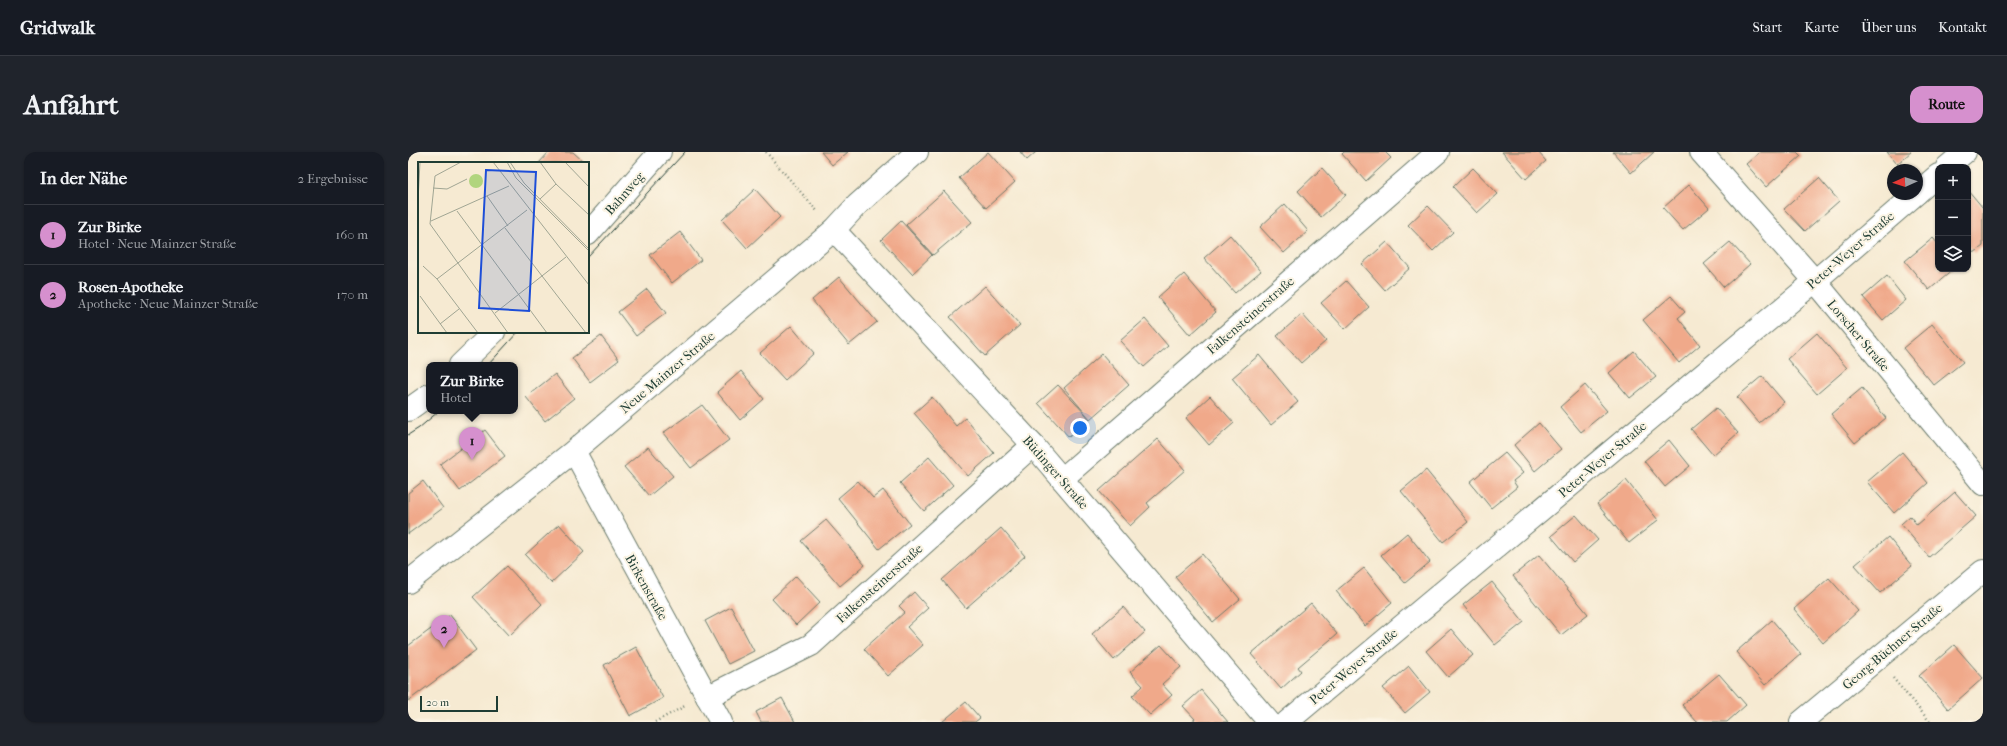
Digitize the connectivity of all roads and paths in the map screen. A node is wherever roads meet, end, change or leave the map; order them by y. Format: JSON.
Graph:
{"nodes":[{"id":1,"x":660,"y":152,"type":"edge"},
{"id":2,"x":766,"y":152,"type":"edge"},
{"id":3,"x":917,"y":152,"type":"edge"},
{"id":4,"x":1438,"y":152,"type":"edge"},
{"id":5,"x":1701,"y":152,"type":"edge"},
{"id":6,"x":1964,"y":152,"type":"edge"},
{"id":7,"x":1950,"y":164,"type":"edge"},
{"id":8,"x":1935,"y":178,"type":"edge"},
{"id":9,"x":1923,"y":188,"type":"edge"},
{"id":10,"x":1909,"y":200,"type":"edge"},
{"id":11,"x":818,"y":213,"type":"dead end"},
{"id":12,"x":834,"y":230,"type":"junction"},
{"id":13,"x":589,"y":233,"type":"edge"},
{"id":14,"x":1814,"y":281,"type":"junction"},
{"id":15,"x":493,"y":333,"type":"edge"},
{"id":16,"x":463,"y":362,"type":"edge"},
{"id":17,"x":426,"y":397,"type":"edge"},
{"id":18,"x":408,"y":410,"type":"edge"},
{"id":19,"x":1033,"y":445,"type":"junction"},
{"id":20,"x":574,"y":452,"type":"junction"},
{"id":21,"x":1062,"y":479,"type":"junction"},
{"id":22,"x":1983,"y":484,"type":"edge"},
{"id":23,"x":1983,"y":571,"type":"edge"},
{"id":24,"x":408,"y":582,"type":"edge"},
{"id":25,"x":1877,"y":658,"type":"junction"},
{"id":26,"x":707,"y":697,"type":"junction"},
{"id":27,"x":655,"y":722,"type":"edge"},
{"id":28,"x":721,"y":722,"type":"edge"},
{"id":29,"x":1269,"y":722,"type":"edge"},
{"id":30,"x":1287,"y":722,"type":"edge"},
{"id":31,"x":1801,"y":722,"type":"edge"},
{"id":32,"x":1930,"y":722,"type":"edge"}],
"edges":[{"from":1,"to":13,"type":"street","name":"Bahnweg"},
{"from":2,"to":11,"type":"path"},
{"from":3,"to":12,"type":"street","name":"Neue Mainzer Straße"},
{"from":4,"to":21,"type":"street","name":"Falkensteinerstraße"},
{"from":5,"to":14,"type":"street","name":"Lorscher Straße"},
{"from":6,"to":7,"type":"street"},
{"from":8,"to":9,"type":"street","name":"Peter-Weyer-Straße"},
{"from":10,"to":14,"type":"street","name":"Peter-Weyer-Straße"},
{"from":12,"to":19,"type":"street","name":"Büdinger Straße"},
{"from":12,"to":20,"type":"street","name":"Neue Mainzer Straße"},
{"from":14,"to":22,"type":"street","name":"Lorscher Straße"},
{"from":14,"to":30,"type":"street","name":"Peter-Weyer-Straße"},
{"from":15,"to":16,"type":"street"},
{"from":17,"to":18,"type":"street"},
{"from":19,"to":21,"type":"street","name":"Büdinger Straße"},
{"from":19,"to":26,"type":"street","name":"Falkensteinerstraße"},
{"from":20,"to":24,"type":"street","name":"Neue Mainzer Straße"},
{"from":20,"to":26,"type":"street","name":"Birkenstraße"},
{"from":21,"to":29,"type":"street","name":"Büdinger Straße"},
{"from":23,"to":25,"type":"street","name":"Georg-Büchner-Straße"},
{"from":25,"to":31,"type":"street","name":"Georg-Büchner-Straße"},
{"from":25,"to":32,"type":"path"},
{"from":26,"to":27,"type":"path"},
{"from":26,"to":28,"type":"street","name":"Birkenstraße"}]}
